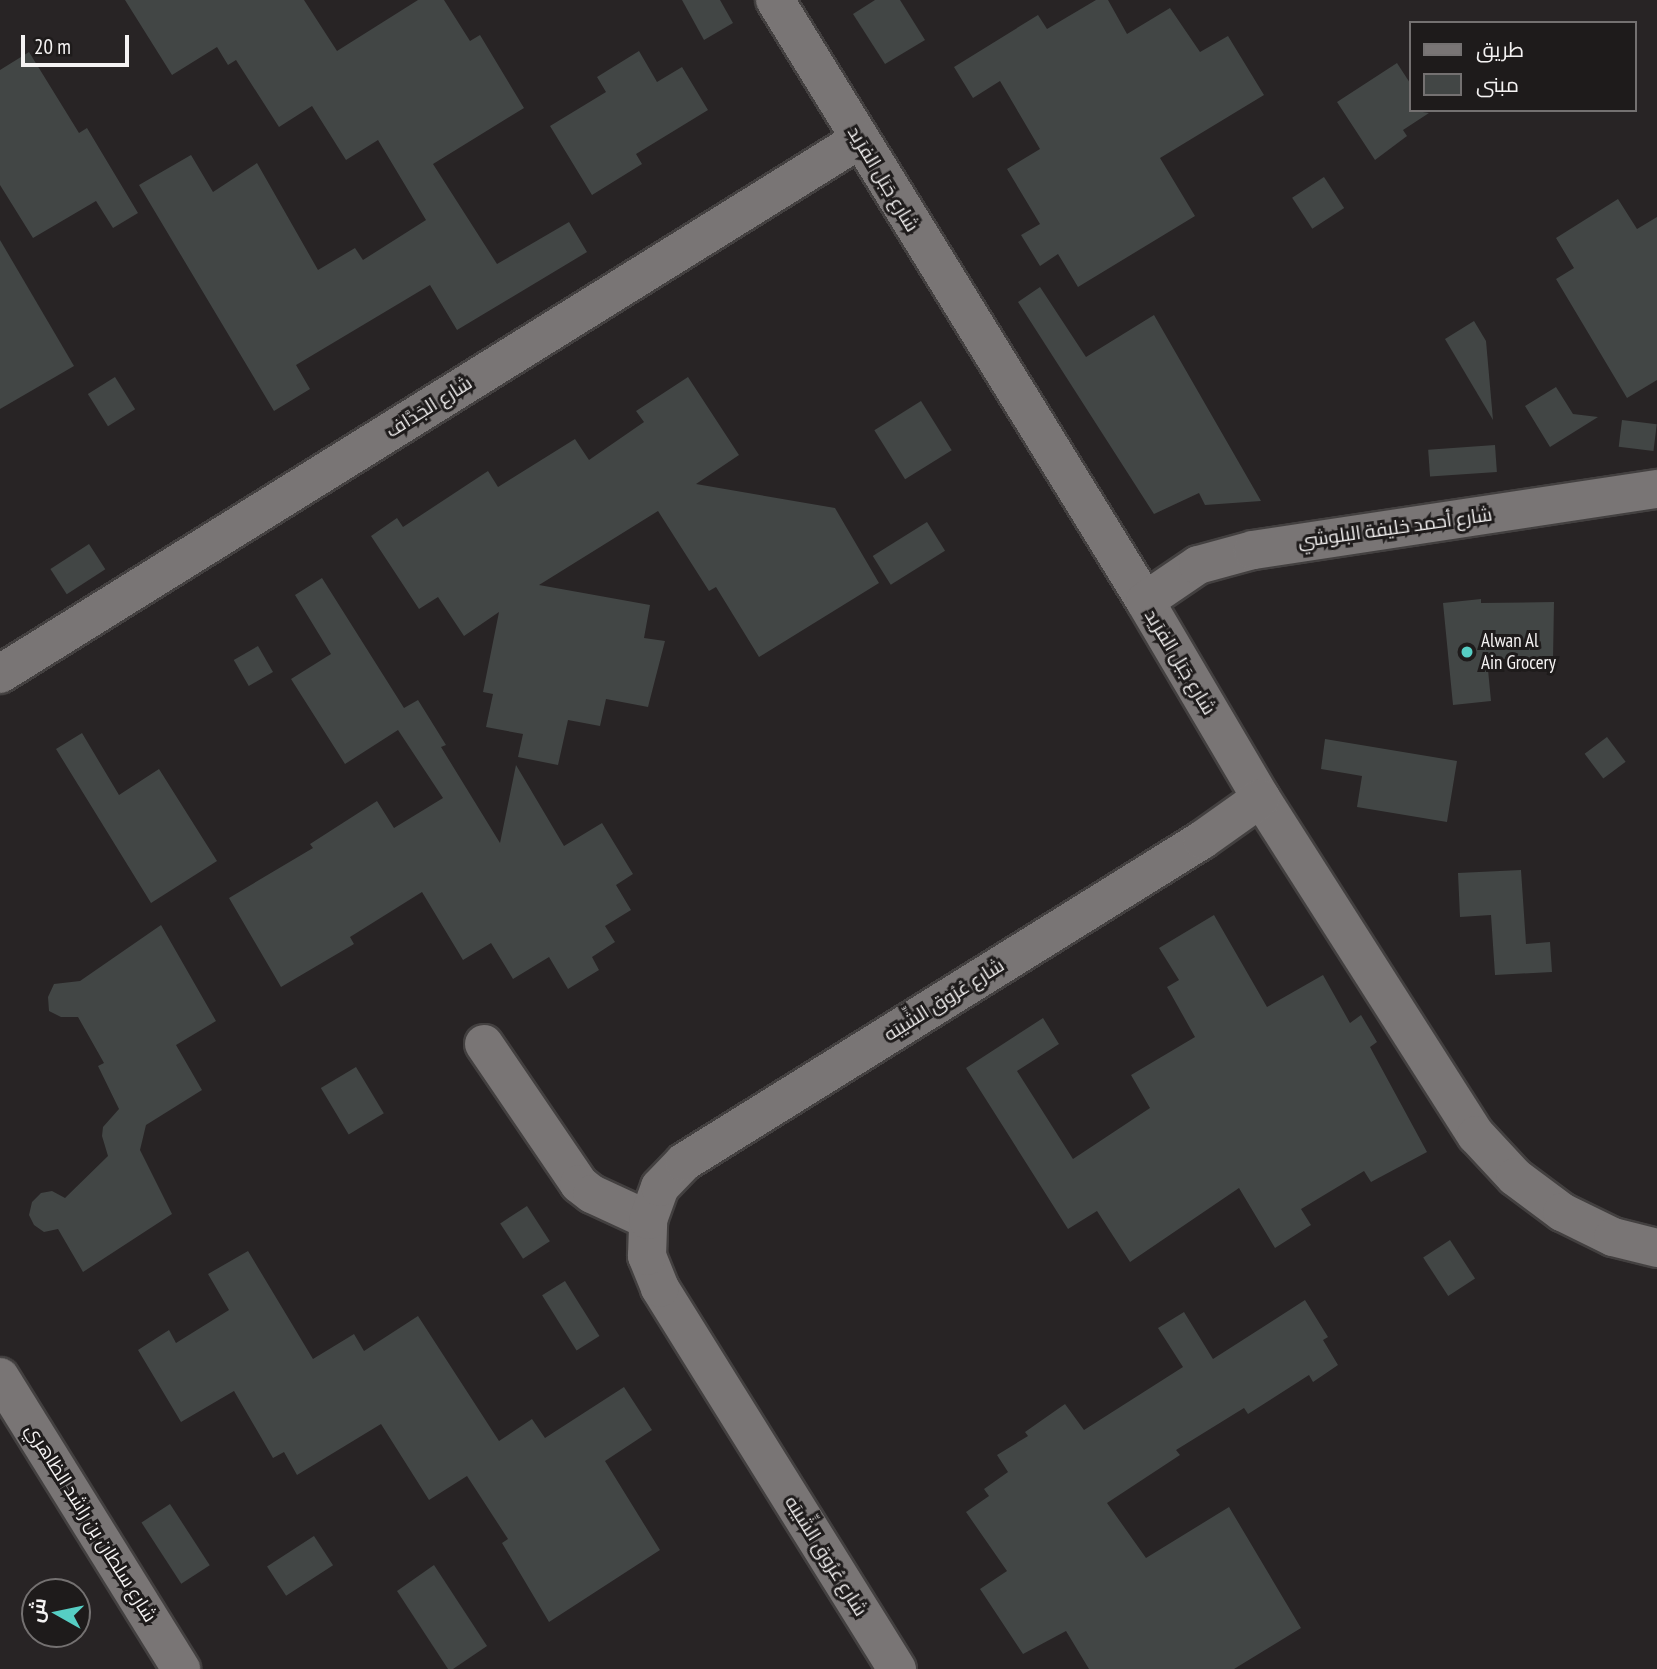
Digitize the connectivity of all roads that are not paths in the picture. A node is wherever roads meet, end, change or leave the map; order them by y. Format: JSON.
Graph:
{"nodes":[{"id":1,"x":775,"y":0,"type":"edge"},
{"id":2,"x":859,"y":140,"type":"junction"},
{"id":3,"x":1657,"y":489,"type":"edge"},
{"id":4,"x":1145,"y":601,"type":"junction"},
{"id":5,"x":0,"y":674,"type":"edge"},
{"id":6,"x":1261,"y":798,"type":"junction"},
{"id":7,"x":484,"y":1044,"type":"dead end"},
{"id":8,"x":648,"y":1220,"type":"junction"},
{"id":9,"x":1657,"y":1248,"type":"edge"},
{"id":10,"x":0,"y":1377,"type":"edge"},
{"id":11,"x":181,"y":1669,"type":"edge"},
{"id":12,"x":897,"y":1669,"type":"edge"}],
"edges":[{"from":1,"to":2,"type":"street","name":"شارع جَبَل الفرَيد"},
{"from":2,"to":4,"type":"street","name":"شارع جَبَل الفرَيد"},
{"from":2,"to":5,"type":"street","name":"شارع الجَدَّاف"},
{"from":3,"to":4,"type":"street","name":"شارع أحمد خليفة البلوشي"},
{"from":4,"to":6,"type":"street","name":"شارع جَبَل الفرَيد"},
{"from":6,"to":8,"type":"street","name":"شارع عُرُوق الشِّيبَه"},
{"from":6,"to":9,"type":"street","name":"شارع جَبَل الفرَيد"},
{"from":7,"to":8,"type":"street"},
{"from":8,"to":12,"type":"street","name":"شارع عُرُوق الشِّيبَه"},
{"from":10,"to":11,"type":"street","name":"شارع سلطان بن راشد الظاهري"}]}
